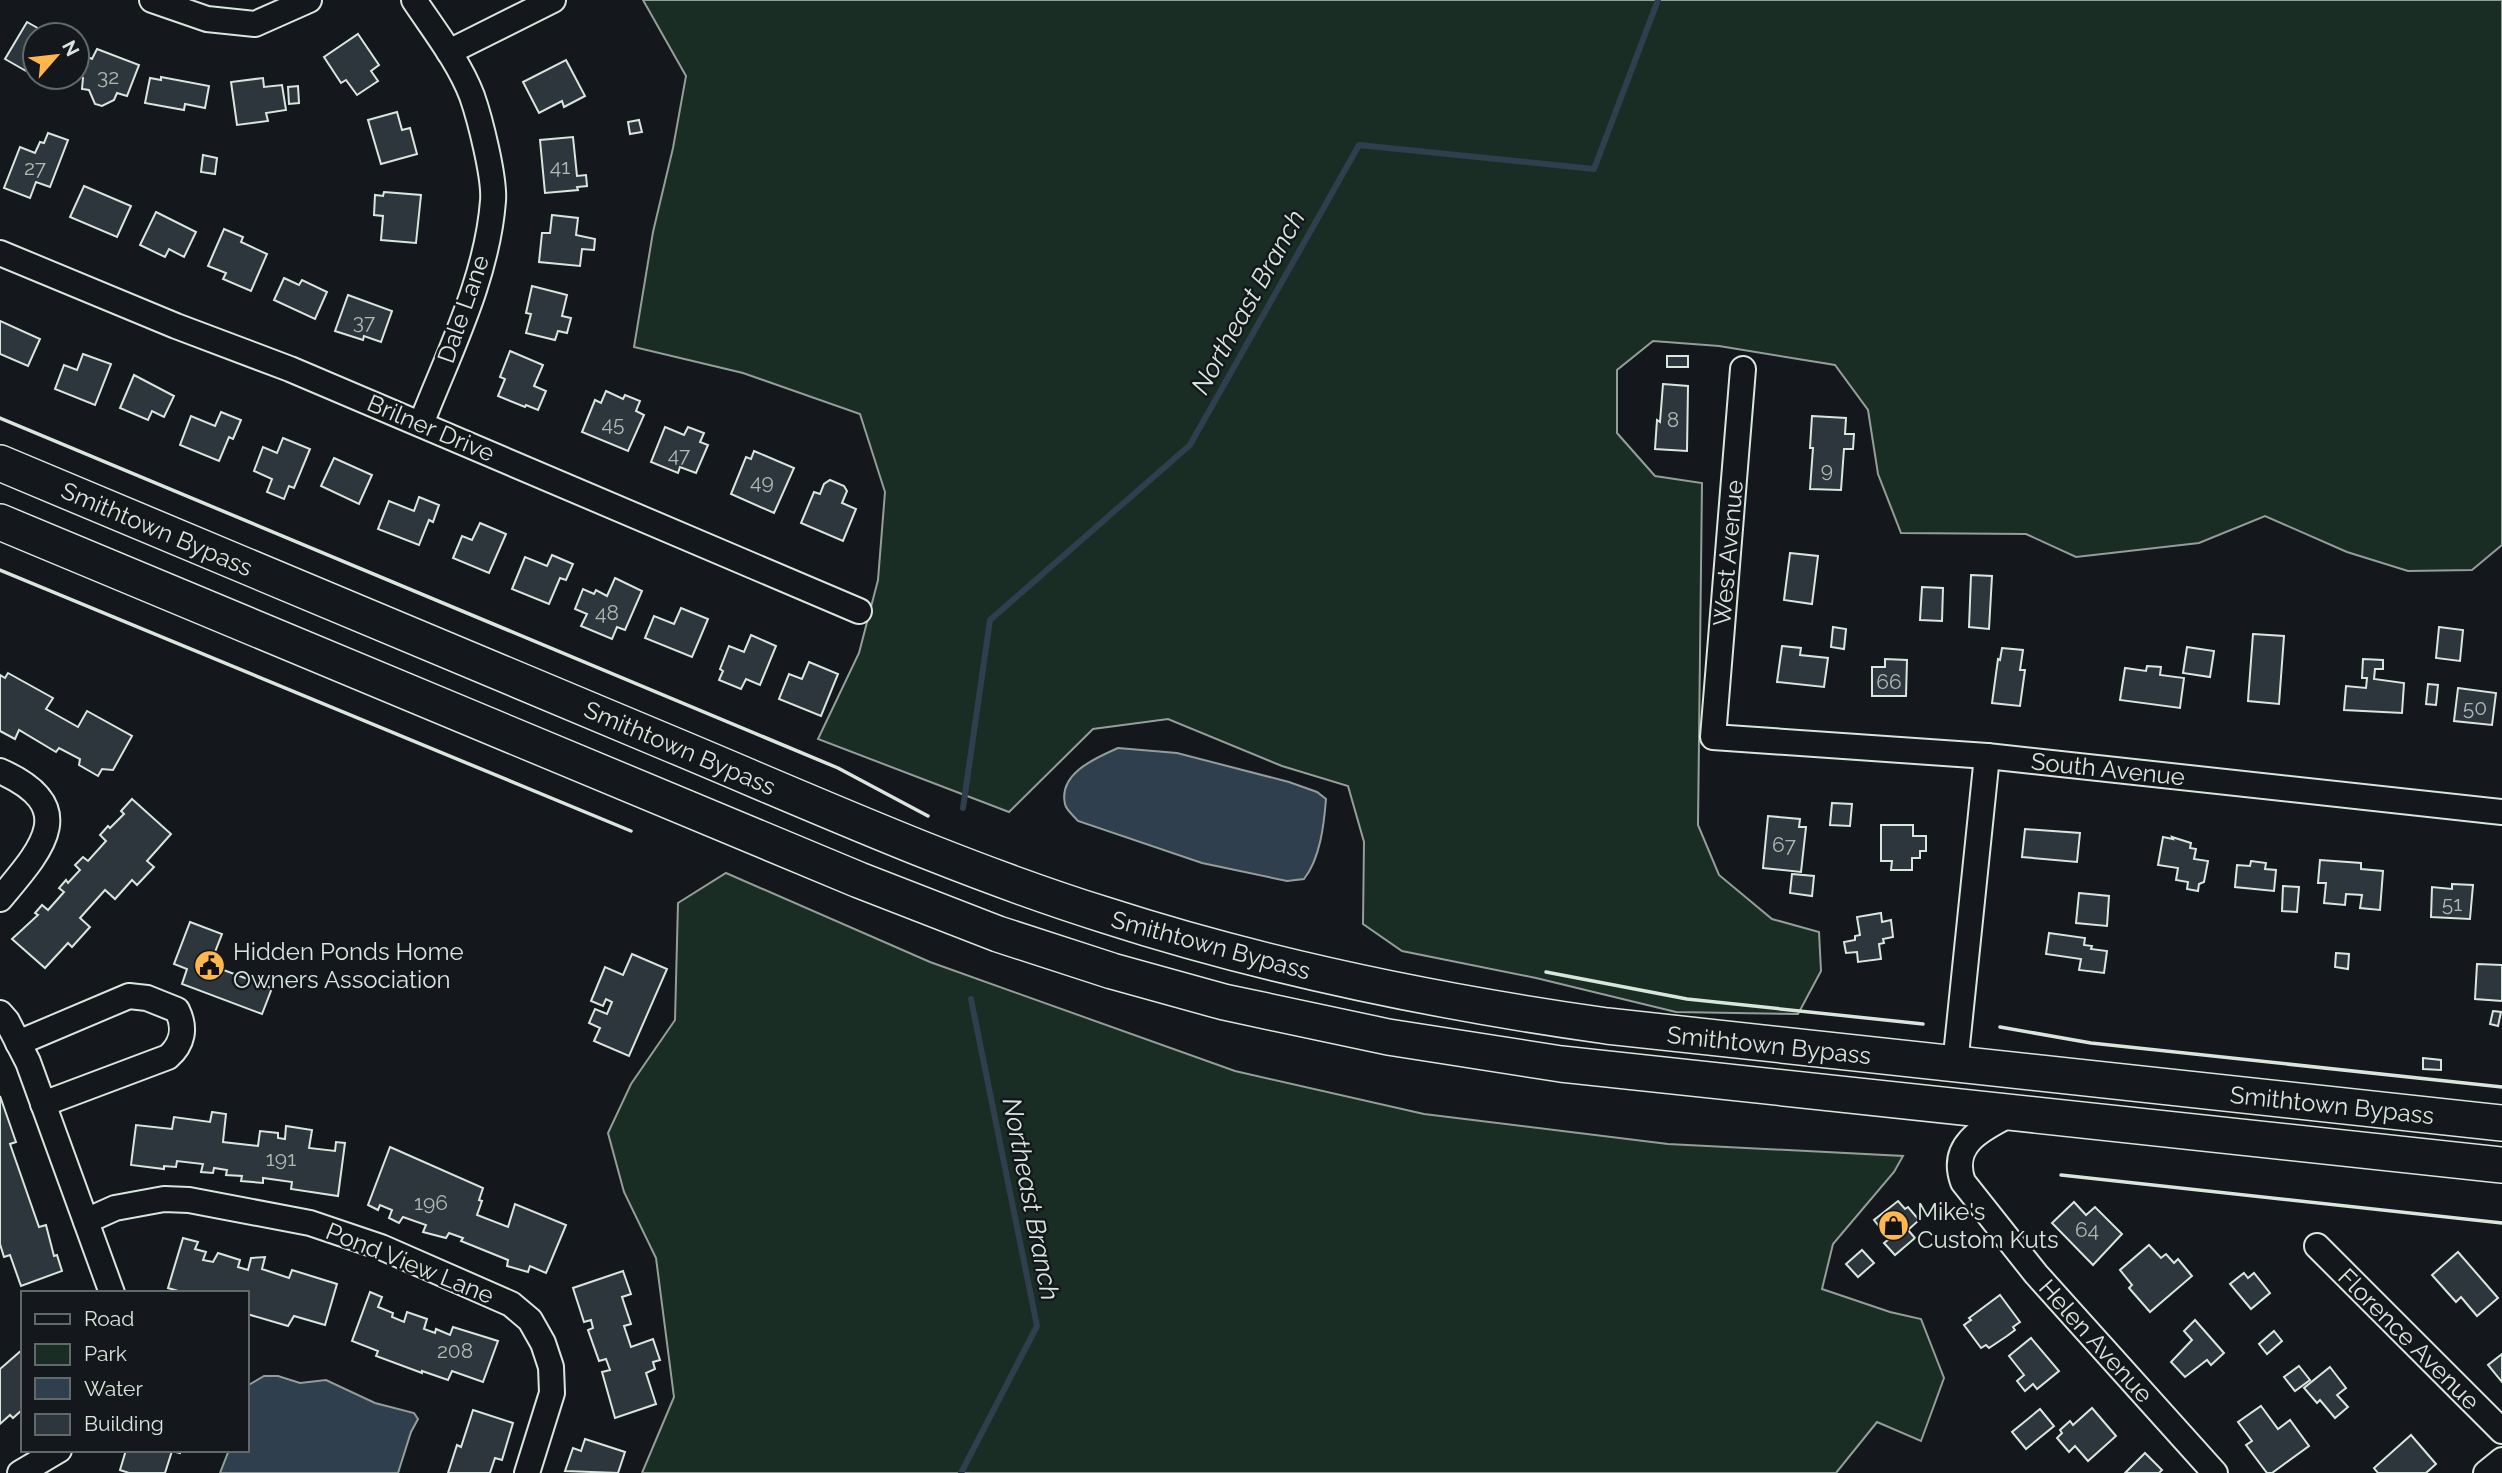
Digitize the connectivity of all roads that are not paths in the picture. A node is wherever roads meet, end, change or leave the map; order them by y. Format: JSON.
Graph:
{"nodes":[{"id":1,"x":152,"y":0,"type":"edge"},
{"id":2,"x":309,"y":0,"type":"edge"},
{"id":3,"x":414,"y":0,"type":"edge"},
{"id":4,"x":553,"y":0,"type":"edge"},
{"id":5,"x":449,"y":52,"type":"junction"},
{"id":6,"x":0,"y":253,"type":"edge"},
{"id":7,"x":1743,"y":369,"type":"dead end"},
{"id":8,"x":421,"y":424,"type":"junction"},
{"id":9,"x":0,"y":463,"type":"edge"},
{"id":10,"x":0,"y":522,"type":"edge"},
{"id":11,"x":859,"y":611,"type":"dead end"},
{"id":12,"x":1713,"y":737,"type":"joint"},
{"id":13,"x":1987,"y":756,"type":"junction"},
{"id":14,"x":0,"y":771,"type":"edge"},
{"id":15,"x":2502,"y":812,"type":"edge"},
{"id":16,"x":0,"y":899,"type":"edge"},
{"id":17,"x":0,"y":1013,"type":"edge"},
{"id":18,"x":18,"y":1043,"type":"junction"},
{"id":19,"x":1955,"y":1065,"type":"junction"},
{"id":20,"x":43,"y":1104,"type":"junction"},
{"id":21,"x":2013,"y":1113,"type":"junction"},
{"id":22,"x":2502,"y":1123,"type":"edge"},
{"id":23,"x":2502,"y":1165,"type":"edge"},
{"id":24,"x":86,"y":1221,"type":"junction"},
{"id":25,"x":2317,"y":1247,"type":"dead end"},
{"id":26,"x":111,"y":1291,"type":"edge"},
{"id":27,"x":2502,"y":1431,"type":"edge"},
{"id":28,"x":57,"y":1452,"type":"edge"},
{"id":29,"x":2502,"y":1460,"type":"edge"},
{"id":30,"x":20,"y":1473,"type":"edge"},
{"id":31,"x":527,"y":1473,"type":"edge"},
{"id":32,"x":2215,"y":1473,"type":"edge"},
{"id":33,"x":2486,"y":1473,"type":"edge"}],
"edges":[{"from":1,"to":2,"type":"street"},
{"from":3,"to":5,"type":"street","name":"Dale Lane"},
{"from":4,"to":5,"type":"street"},
{"from":5,"to":8,"type":"street","name":"Dale Lane"},
{"from":6,"to":8,"type":"street","name":"Brilner Drive"},
{"from":7,"to":12,"type":"street","name":"West Avenue"},
{"from":8,"to":11,"type":"street","name":"Brilner Drive"},
{"from":9,"to":19,"type":"highway","name":"Smithtown Bypass"},
{"from":10,"to":21,"type":"highway","name":"Smithtown Bypass"},
{"from":12,"to":13,"type":"street","name":"South Avenue"},
{"from":13,"to":15,"type":"street","name":"South Avenue"},
{"from":13,"to":19,"type":"street"},
{"from":14,"to":16,"type":"street"},
{"from":17,"to":18,"type":"street"},
{"from":18,"to":20,"type":"street"},
{"from":18,"to":20,"type":"street"},
{"from":19,"to":22,"type":"highway","name":"Smithtown Bypass"},
{"from":20,"to":24,"type":"street"},
{"from":21,"to":23,"type":"highway","name":"Smithtown Bypass"},
{"from":21,"to":32,"type":"street","name":"Helen Avenue"},
{"from":24,"to":26,"type":"street"},
{"from":24,"to":31,"type":"street","name":"Pond View Lane"},
{"from":25,"to":27,"type":"street","name":"Florence Avenue"},
{"from":28,"to":30,"type":"street"},
{"from":29,"to":33,"type":"street"}]}
